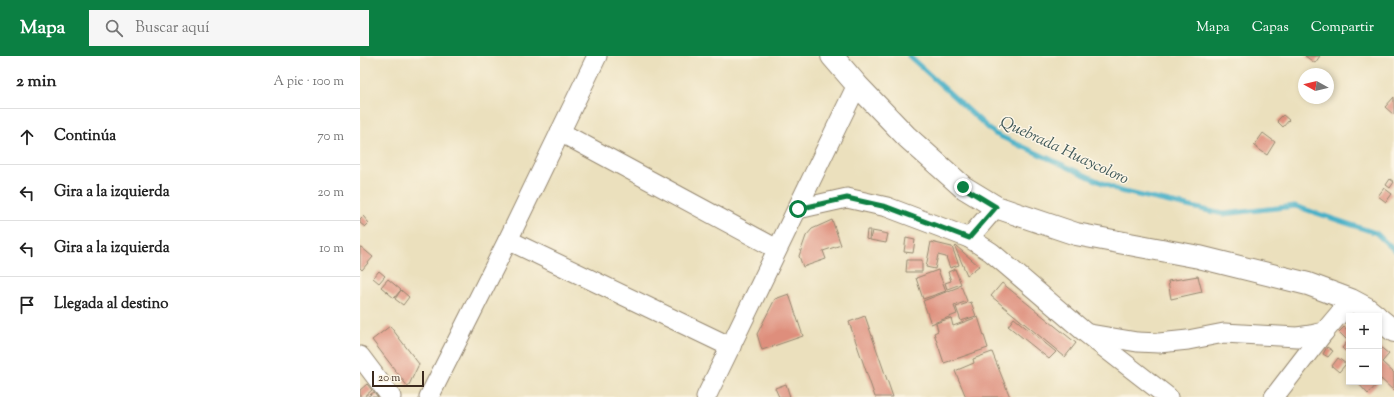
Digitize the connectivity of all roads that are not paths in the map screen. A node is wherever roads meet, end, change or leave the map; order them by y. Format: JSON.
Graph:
{"nodes":[{"id":1,"x":597,"y":56,"type":"edge"},
{"id":2,"x":832,"y":56,"type":"edge"},
{"id":3,"x":857,"y":85,"type":"junction"},
{"id":4,"x":560,"y":132,"type":"junction"},
{"id":5,"x":996,"y":207,"type":"junction"},
{"id":6,"x":798,"y":209,"type":"junction"},
{"id":7,"x":969,"y":238,"type":"junction"},
{"id":8,"x":508,"y":240,"type":"junction"},
{"id":9,"x":777,"y":249,"type":"junction"},
{"id":10,"x":1351,"y":300,"type":"junction"},
{"id":11,"x":1372,"y":313,"type":"edge"},
{"id":12,"x":1382,"y":321,"type":"edge"},
{"id":13,"x":1394,"y":331,"type":"edge"},
{"id":14,"x":1324,"y":332,"type":"junction"},
{"id":15,"x":1087,"y":334,"type":"junction"},
{"id":16,"x":731,"y":347,"type":"junction"},
{"id":17,"x":360,"y":356,"type":"edge"},
{"id":18,"x":391,"y":397,"type":"edge"},
{"id":19,"x":429,"y":397,"type":"edge"},
{"id":20,"x":706,"y":397,"type":"edge"},
{"id":21,"x":1168,"y":397,"type":"edge"},
{"id":22,"x":1274,"y":397,"type":"edge"}],
"edges":[{"from":1,"to":4,"type":"street"},
{"from":2,"to":3,"type":"main road"},
{"from":3,"to":5,"type":"main road"},
{"from":3,"to":6,"type":"street"},
{"from":4,"to":8,"type":"street"},
{"from":4,"to":9,"type":"street"},
{"from":5,"to":7,"type":"street"},
{"from":5,"to":10,"type":"main road"},
{"from":6,"to":7,"type":"street"},
{"from":6,"to":9,"type":"street"},
{"from":7,"to":15,"type":"street"},
{"from":8,"to":16,"type":"street"},
{"from":8,"to":19,"type":"street"},
{"from":9,"to":16,"type":"street"},
{"from":10,"to":11,"type":"main road"},
{"from":10,"to":14,"type":"street"},
{"from":12,"to":13,"type":"main road"},
{"from":14,"to":15,"type":"street"},
{"from":14,"to":22,"type":"street"},
{"from":15,"to":21,"type":"street"},
{"from":16,"to":20,"type":"street"},
{"from":17,"to":18,"type":"street"}]}
